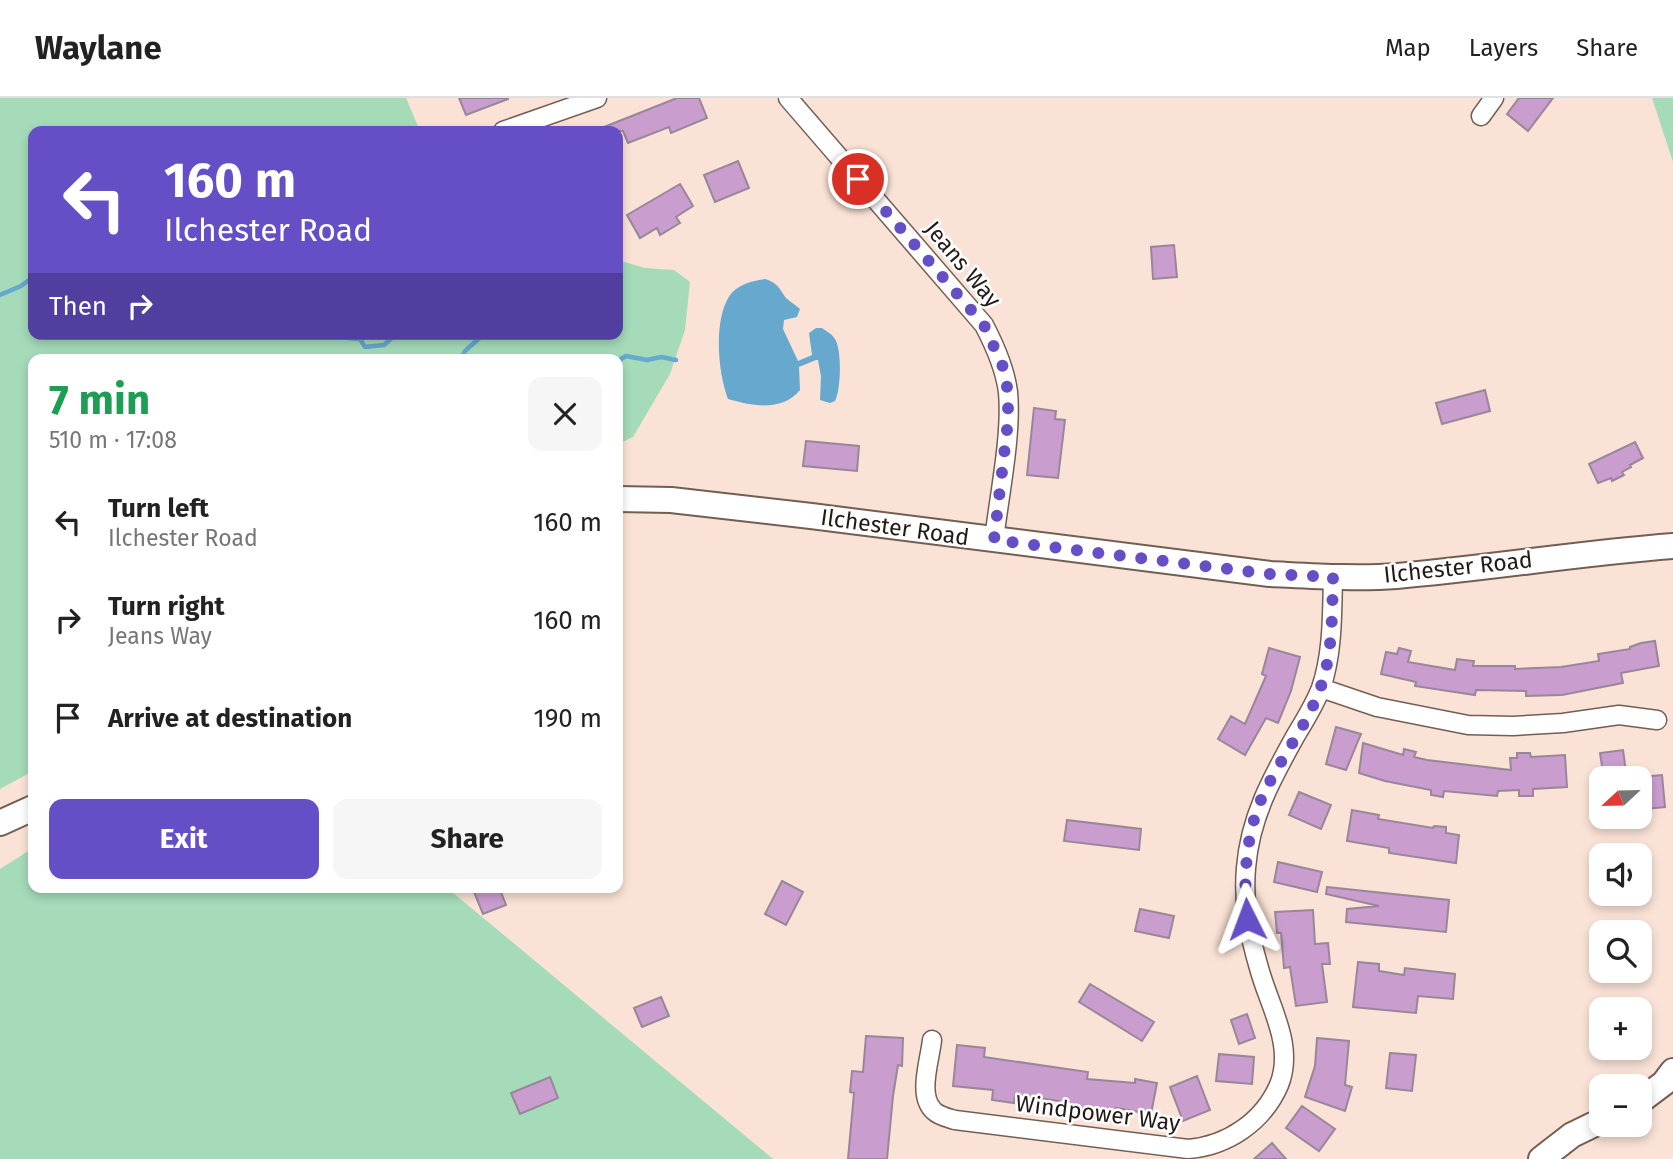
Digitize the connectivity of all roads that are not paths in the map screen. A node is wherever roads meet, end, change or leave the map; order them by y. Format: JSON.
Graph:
{"nodes":[{"id":1,"x":597,"y":98,"type":"edge"},
{"id":2,"x":788,"y":98,"type":"edge"},
{"id":3,"x":1494,"y":98,"type":"edge"},
{"id":4,"x":1481,"y":116,"type":"dead end"},
{"id":5,"x":517,"y":126,"type":"edge"},
{"id":6,"x":623,"y":499,"type":"edge"},
{"id":7,"x":994,"y":540,"type":"junction"},
{"id":8,"x":1673,"y":545,"type":"edge"},
{"id":9,"x":1333,"y":577,"type":"junction"},
{"id":10,"x":1321,"y":688,"type":"junction"},
{"id":11,"x":1657,"y":720,"type":"dead end"},
{"id":12,"x":28,"y":810,"type":"edge"},
{"id":13,"x":0,"y":823,"type":"edge"},
{"id":14,"x":932,"y":1040,"type":"dead end"},
{"id":15,"x":1673,"y":1071,"type":"edge"},
{"id":16,"x":1652,"y":1092,"type":"edge"},
{"id":17,"x":1589,"y":1127,"type":"edge"},
{"id":18,"x":1541,"y":1159,"type":"edge"}],
"edges":[{"from":1,"to":5,"type":"street"},
{"from":2,"to":7,"type":"street","name":"Jeans Way"},
{"from":3,"to":4,"type":"street"},
{"from":6,"to":7,"type":"street","name":"Ilchester Road"},
{"from":7,"to":9,"type":"street","name":"Ilchester Road"},
{"from":8,"to":9,"type":"street","name":"Ilchester Road"},
{"from":9,"to":10,"type":"street","name":"Windpower Way"},
{"from":10,"to":11,"type":"street"},
{"from":10,"to":14,"type":"street","name":"Windpower Way"},
{"from":12,"to":13,"type":"street"},
{"from":15,"to":16,"type":"street"},
{"from":17,"to":18,"type":"street"}]}
